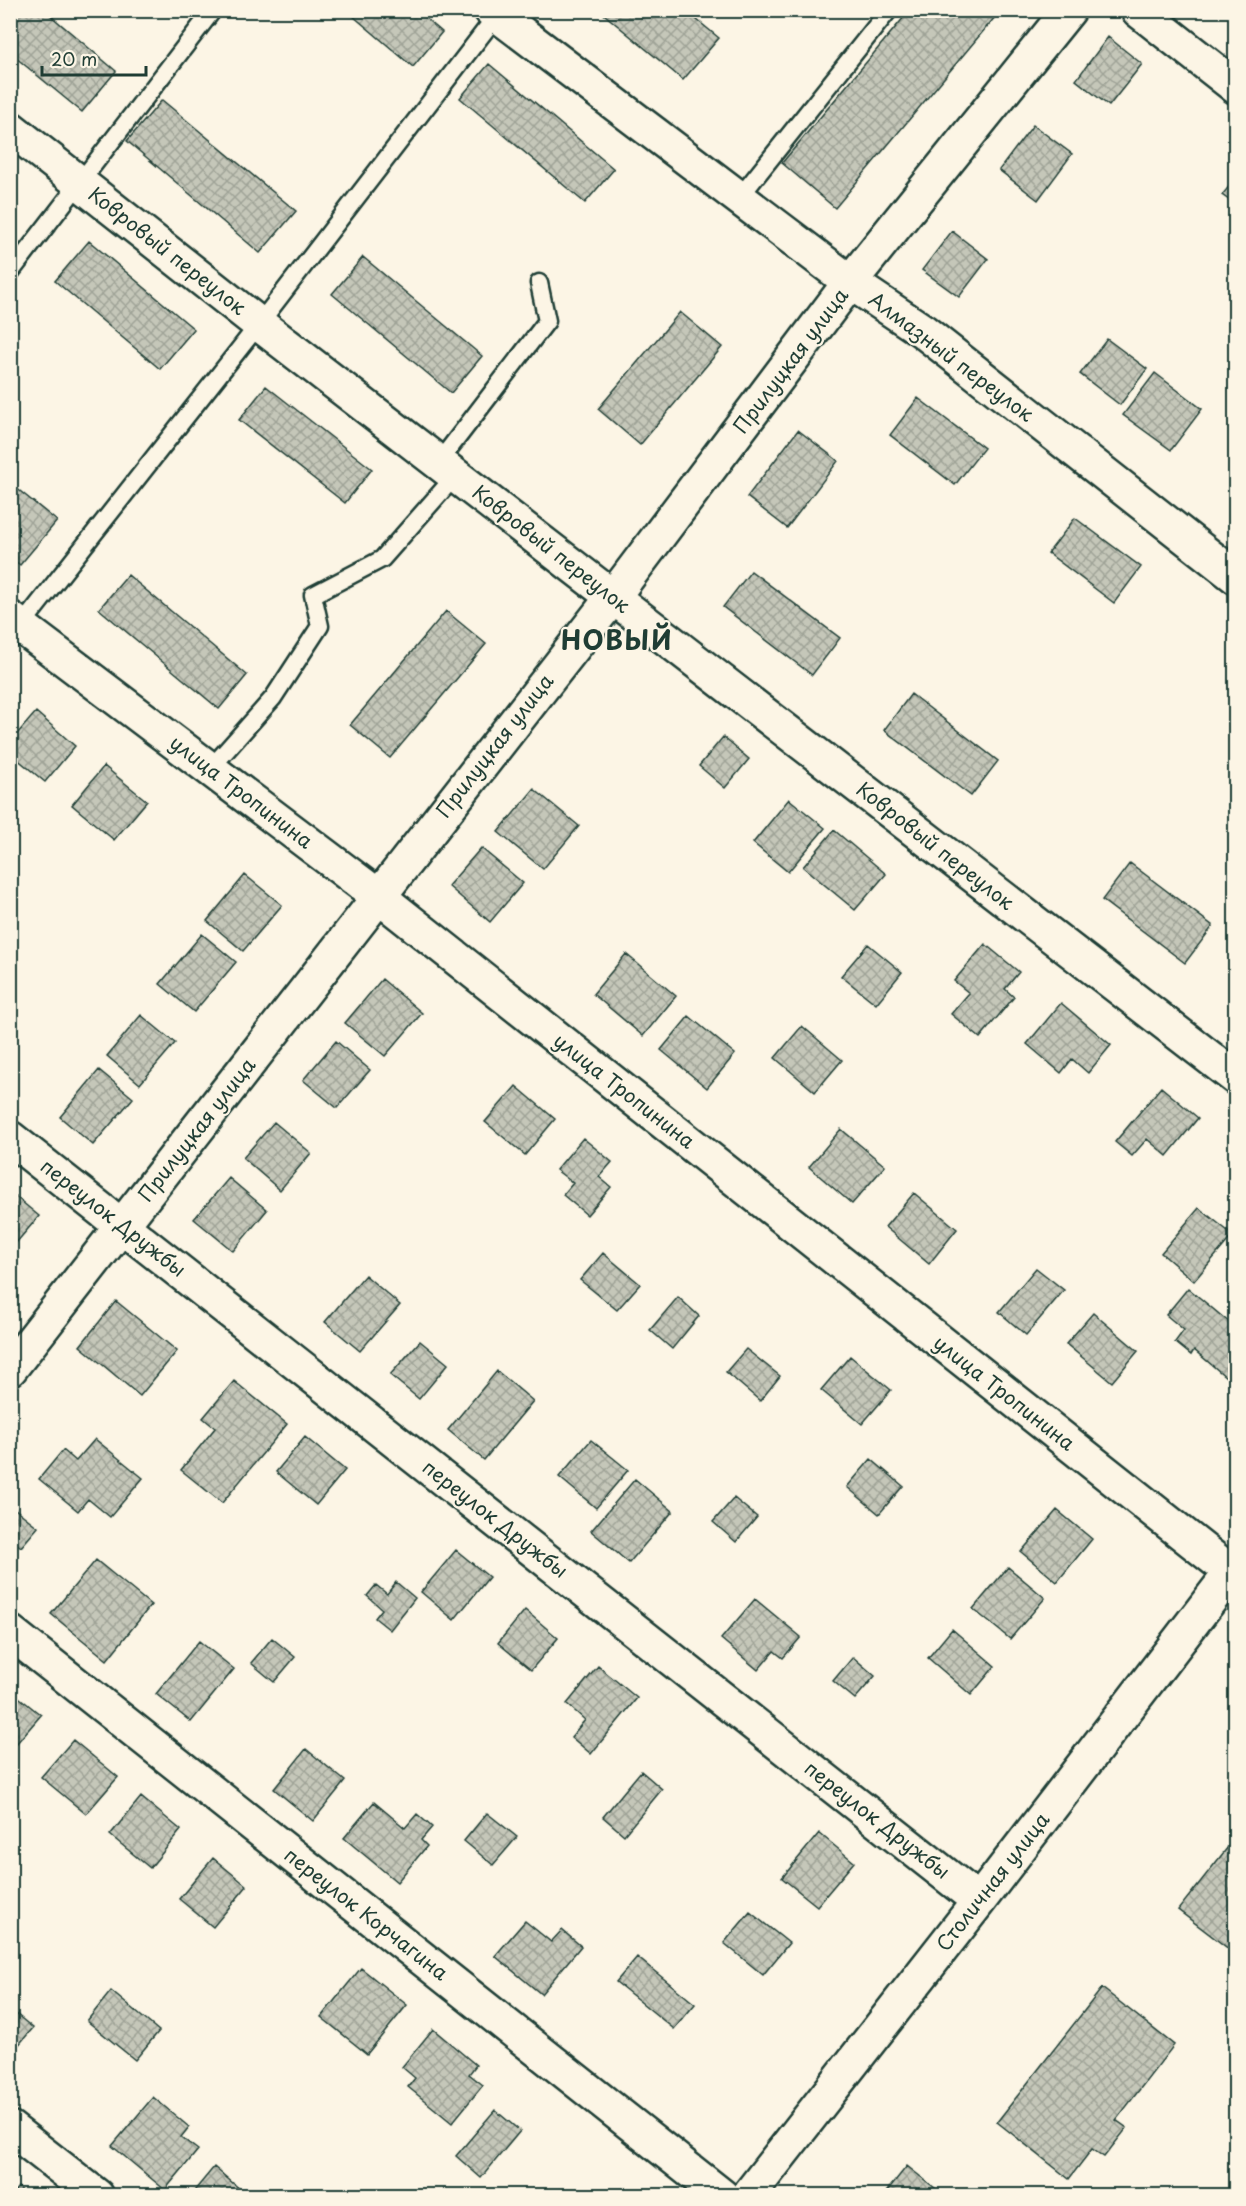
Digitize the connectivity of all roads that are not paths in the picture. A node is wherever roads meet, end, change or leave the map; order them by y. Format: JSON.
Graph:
{"nodes":[{"id":1,"x":213,"y":10,"type":"edge"},
{"id":2,"x":889,"y":10,"type":"edge"},
{"id":3,"x":1069,"y":10,"type":"edge"},
{"id":4,"x":1138,"y":10,"type":"edge"},
{"id":5,"x":494,"y":13,"type":"edge"},
{"id":6,"x":1236,"y":87,"type":"edge"},
{"id":7,"x":10,"y":128,"type":"edge"},
{"id":8,"x":81,"y":183,"type":"junction"},
{"id":9,"x":739,"y":198,"type":"junction"},
{"id":10,"x":10,"y":273,"type":"edge"},
{"id":11,"x":850,"y":282,"type":"junction"},
{"id":12,"x":539,"y":283,"type":"dead end"},
{"id":13,"x":259,"y":324,"type":"junction"},
{"id":14,"x":447,"y":469,"type":"junction"},
{"id":15,"x":1236,"y":576,"type":"edge"},
{"id":16,"x":612,"y":598,"type":"junction"},
{"id":17,"x":16,"y":622,"type":"edge"},
{"id":18,"x":210,"y":769,"type":"junction"},
{"id":19,"x":378,"y":896,"type":"junction"},
{"id":20,"x":1236,"y":1078,"type":"edge"},
{"id":21,"x":10,"y":1138,"type":"edge"},
{"id":22,"x":123,"y":1225,"type":"junction"},
{"id":23,"x":10,"y":1369,"type":"edge"},
{"id":24,"x":1233,"y":1569,"type":"edge"},
{"id":25,"x":10,"y":1632,"type":"edge"},
{"id":26,"x":979,"y":1901,"type":"junction"},
{"id":27,"x":10,"y":2128,"type":"edge"},
{"id":28,"x":97,"y":2196,"type":"edge"},
{"id":29,"x":722,"y":2196,"type":"edge"},
{"id":30,"x":748,"y":2196,"type":"edge"}],
"edges":[{"from":1,"to":8,"type":"lane"},
{"from":2,"to":9,"type":"lane"},
{"from":3,"to":11,"type":"street","name":"Прилуцкая улица"},
{"from":4,"to":6,"type":"street"},
{"from":5,"to":9,"type":"street","name":"Алмазный переулок"},
{"from":5,"to":13,"type":"lane"},
{"from":7,"to":8,"type":"street","name":"Ковровый переулок"},
{"from":8,"to":10,"type":"lane"},
{"from":8,"to":13,"type":"street","name":"Ковровый переулок"},
{"from":9,"to":11,"type":"street","name":"Алмазный переулок"},
{"from":11,"to":15,"type":"street","name":"Алмазный переулок"},
{"from":11,"to":16,"type":"street","name":"Прилуцкая улица"},
{"from":12,"to":14,"type":"lane"},
{"from":13,"to":14,"type":"street","name":"Ковровый переулок"},
{"from":13,"to":17,"type":"lane"},
{"from":14,"to":16,"type":"street","name":"Ковровый переулок"},
{"from":14,"to":18,"type":"lane"},
{"from":16,"to":19,"type":"street","name":"Прилуцкая улица"},
{"from":16,"to":20,"type":"street","name":"Ковровый переулок"},
{"from":17,"to":18,"type":"street","name":"улица Тропинина"},
{"from":18,"to":19,"type":"street","name":"улица Тропинина"},
{"from":19,"to":22,"type":"street","name":"Прилуцкая улица"},
{"from":19,"to":24,"type":"street","name":"улица Тропинина"},
{"from":21,"to":22,"type":"street","name":"переулок Дружбы"},
{"from":22,"to":23,"type":"street","name":"Прилуцкая улица"},
{"from":22,"to":26,"type":"street","name":"переулок Дружбы"},
{"from":24,"to":26,"type":"street","name":"Столичная улица"},
{"from":25,"to":29,"type":"street","name":"переулок Корчагина"},
{"from":26,"to":30,"type":"street","name":"Столичная улица"},
{"from":27,"to":28,"type":"street"}]}
